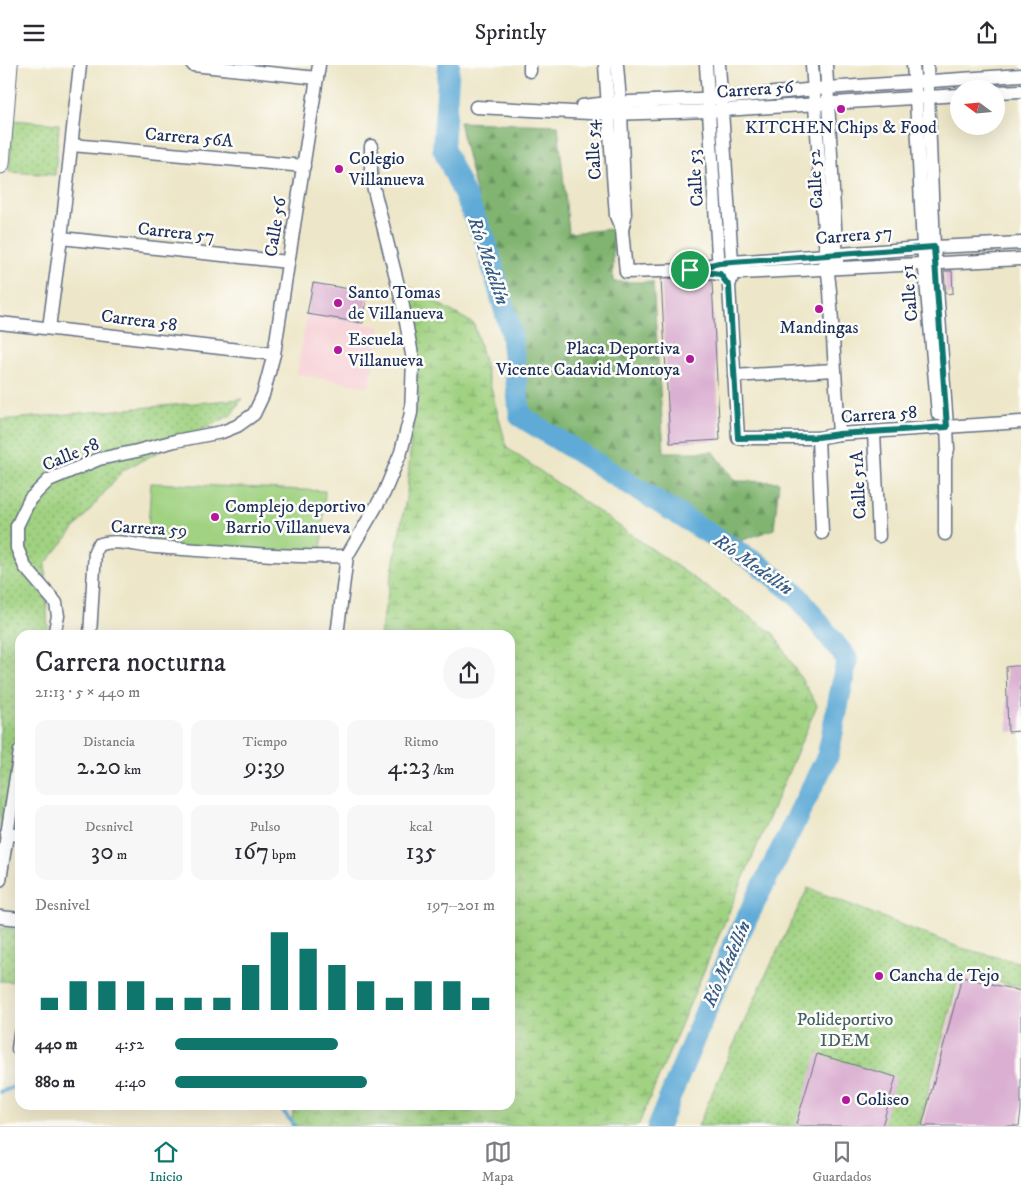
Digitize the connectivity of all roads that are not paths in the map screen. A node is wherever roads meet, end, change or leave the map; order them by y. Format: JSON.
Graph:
{"nodes":[{"id":1,"x":8,"y":65,"type":"edge"},
{"id":2,"x":80,"y":65,"type":"edge"},
{"id":3,"x":193,"y":65,"type":"edge"},
{"id":4,"x":319,"y":65,"type":"edge"},
{"id":5,"x":605,"y":65,"type":"edge"},
{"id":6,"x":617,"y":65,"type":"edge"},
{"id":7,"x":706,"y":65,"type":"edge"},
{"id":8,"x":718,"y":65,"type":"edge"},
{"id":9,"x":812,"y":65,"type":"edge"},
{"id":10,"x":826,"y":65,"type":"edge"},
{"id":11,"x":912,"y":65,"type":"edge"},
{"id":12,"x":927,"y":65,"type":"edge"},
{"id":13,"x":1021,"y":75,"type":"edge"},
{"id":14,"x":317,"y":79,"type":"junction"},
{"id":15,"x":927,"y":82,"type":"junction"},
{"id":16,"x":914,"y":83,"type":"junction"},
{"id":17,"x":827,"y":88,"type":"junction"},
{"id":18,"x":813,"y":90,"type":"junction"},
{"id":19,"x":1021,"y":91,"type":"edge"},
{"id":20,"x":1005,"y":92,"type":"edge"},
{"id":21,"x":950,"y":95,"type":"edge"},
{"id":22,"x":922,"y":97,"type":"junction"},
{"id":23,"x":829,"y":102,"type":"junction"},
{"id":24,"x":715,"y":104,"type":"junction"},
{"id":25,"x":814,"y":104,"type":"junction"},
{"id":26,"x":476,"y":107,"type":"dead end"},
{"id":27,"x":615,"y":108,"type":"junction"},
{"id":28,"x":72,"y":145,"type":"junction"},
{"id":29,"x":372,"y":146,"type":"dead end"},
{"id":30,"x":0,"y":164,"type":"edge"},
{"id":31,"x":304,"y":166,"type":"junction"},
{"id":32,"x":61,"y":238,"type":"junction"},
{"id":33,"x":1021,"y":243,"type":"edge"},
{"id":34,"x":929,"y":247,"type":"junction"},
{"id":35,"x":1021,"y":259,"type":"edge"},
{"id":36,"x":288,"y":262,"type":"junction"},
{"id":37,"x":832,"y":262,"type":"junction"},
{"id":38,"x":931,"y":263,"type":"junction"},
{"id":39,"x":719,"y":268,"type":"junction"},
{"id":40,"x":733,"y":268,"type":"junction"},
{"id":41,"x":626,"y":272,"type":"joint"},
{"id":42,"x":729,"y":286,"type":"junction"},
{"id":43,"x":0,"y":323,"type":"edge"},
{"id":44,"x":49,"y":328,"type":"junction"},
{"id":45,"x":274,"y":354,"type":"junction"},
{"id":46,"x":834,"y":370,"type":"junction"},
{"id":47,"x":734,"y":376,"type":"junction"},
{"id":48,"x":264,"y":395,"type":"joint"},
{"id":49,"x":1021,"y":422,"type":"edge"},
{"id":50,"x":943,"y":428,"type":"junction"},
{"id":51,"x":874,"y":433,"type":"junction"},
{"id":52,"x":839,"y":434,"type":"junction"},
{"id":53,"x":818,"y":437,"type":"junction"},
{"id":54,"x":738,"y":438,"type":"joint"},
{"id":55,"x":822,"y":533,"type":"dead end"},
{"id":56,"x":945,"y":534,"type":"dead end"},
{"id":57,"x":879,"y":536,"type":"dead end"},
{"id":58,"x":347,"y":555,"type":"junction"},
{"id":59,"x":55,"y":630,"type":"edge"},
{"id":60,"x":90,"y":630,"type":"edge"},
{"id":61,"x":338,"y":630,"type":"edge"},
{"id":62,"x":15,"y":781,"type":"edge"},
{"id":63,"x":6,"y":834,"type":"junction"},
{"id":64,"x":15,"y":835,"type":"edge"},
{"id":65,"x":0,"y":880,"type":"edge"},
{"id":66,"x":0,"y":917,"type":"edge"},
{"id":67,"x":15,"y":918,"type":"edge"}],
"edges":[{"from":1,"to":30,"type":"highway"},
{"from":2,"to":28,"type":"street"},
{"from":3,"to":14,"type":"street"},
{"from":4,"to":14,"type":"street","name":"Calle 56"},
{"from":5,"to":27,"type":"street","name":"Calle 54"},
{"from":6,"to":27,"type":"street","name":"Calle 54"},
{"from":7,"to":24,"type":"street","name":"Calle 53"},
{"from":8,"to":24,"type":"street","name":"Calle 53"},
{"from":9,"to":18,"type":"street","name":"Calle 52"},
{"from":10,"to":17,"type":"street","name":"Calle 52"},
{"from":11,"to":16,"type":"street","name":"Calle 51"},
{"from":12,"to":15,"type":"street","name":"Calle 51"},
{"from":13,"to":15,"type":"street","name":"Carrera 56"},
{"from":14,"to":31,"type":"street","name":"Calle 56"},
{"from":15,"to":16,"type":"street","name":"Carrera 56"},
{"from":15,"to":22,"type":"street","name":"Calle 51"},
{"from":16,"to":17,"type":"street","name":"Carrera 56"},
{"from":16,"to":22,"type":"street","name":"Calle 51"},
{"from":17,"to":18,"type":"street","name":"Carrera 56"},
{"from":17,"to":23,"type":"street","name":"Calle 52"},
{"from":18,"to":24,"type":"street","name":"Carrera 56"},
{"from":18,"to":25,"type":"street","name":"Calle 52"},
{"from":19,"to":20,"type":"street"},
{"from":21,"to":22,"type":"street","name":"Carrera 56"},
{"from":22,"to":23,"type":"street","name":"Carrera 56"},
{"from":22,"to":34,"type":"street","name":"Calle 51"},
{"from":23,"to":25,"type":"street","name":"Carrera 56"},
{"from":23,"to":37,"type":"street","name":"Calle 52"},
{"from":24,"to":25,"type":"street","name":"Carrera 56"},
{"from":24,"to":27,"type":"street","name":"Carrera 56"},
{"from":24,"to":39,"type":"street","name":"Calle 53"},
{"from":24,"to":40,"type":"street","name":"Calle 53"},
{"from":25,"to":37,"type":"street","name":"Calle 52"},
{"from":26,"to":27,"type":"street","name":"Carrera 56"},
{"from":27,"to":41,"type":"street","name":"Calle 54"},
{"from":28,"to":31,"type":"street","name":"Carrera 56A"},
{"from":28,"to":32,"type":"street"},
{"from":29,"to":58,"type":"street"},
{"from":31,"to":36,"type":"street","name":"Calle 56"},
{"from":32,"to":36,"type":"street","name":"Carrera 57"},
{"from":32,"to":44,"type":"street"},
{"from":33,"to":34,"type":"street","name":"Carrera 57"},
{"from":34,"to":37,"type":"street","name":"Carrera 57"},
{"from":34,"to":38,"type":"street","name":"Calle 51"},
{"from":35,"to":38,"type":"street","name":"Carrera 57"},
{"from":36,"to":45,"type":"street","name":"Calle 56"},
{"from":37,"to":38,"type":"street","name":"Carrera 57"},
{"from":37,"to":40,"type":"street","name":"Carrera 57"},
{"from":37,"to":46,"type":"street","name":"Calle 52"},
{"from":38,"to":50,"type":"street","name":"Calle 51"},
{"from":39,"to":40,"type":"street","name":"Carrera 57"},
{"from":39,"to":41,"type":"street","name":"Carrera 57"},
{"from":39,"to":42,"type":"street"},
{"from":40,"to":42,"type":"street","name":"Calle 53"},
{"from":42,"to":47,"type":"street","name":"Calle 53"},
{"from":43,"to":44,"type":"street","name":"Carrera 58"},
{"from":44,"to":45,"type":"street","name":"Carrera 58"},
{"from":45,"to":48,"type":"street","name":"Calle 56"},
{"from":46,"to":47,"type":"street"},
{"from":46,"to":52,"type":"street","name":"Calle 52"},
{"from":47,"to":54,"type":"street","name":"Calle 53"},
{"from":48,"to":59,"type":"street","name":"Calle 58"},
{"from":49,"to":50,"type":"street","name":"Carrera 58"},
{"from":50,"to":51,"type":"street","name":"Carrera 58"},
{"from":50,"to":56,"type":"street","name":"Calle 51"},
{"from":51,"to":52,"type":"street","name":"Carrera 58"},
{"from":51,"to":57,"type":"street","name":"Calle 51A"},
{"from":52,"to":53,"type":"street","name":"Carrera 58"},
{"from":53,"to":54,"type":"street","name":"Carrera 58"},
{"from":53,"to":55,"type":"street"},
{"from":58,"to":60,"type":"street","name":"Carrera 59"},
{"from":58,"to":61,"type":"street"},
{"from":62,"to":63,"type":"street"},
{"from":63,"to":64,"type":"street"},
{"from":63,"to":65,"type":"street"},
{"from":66,"to":67,"type":"street"}]}
